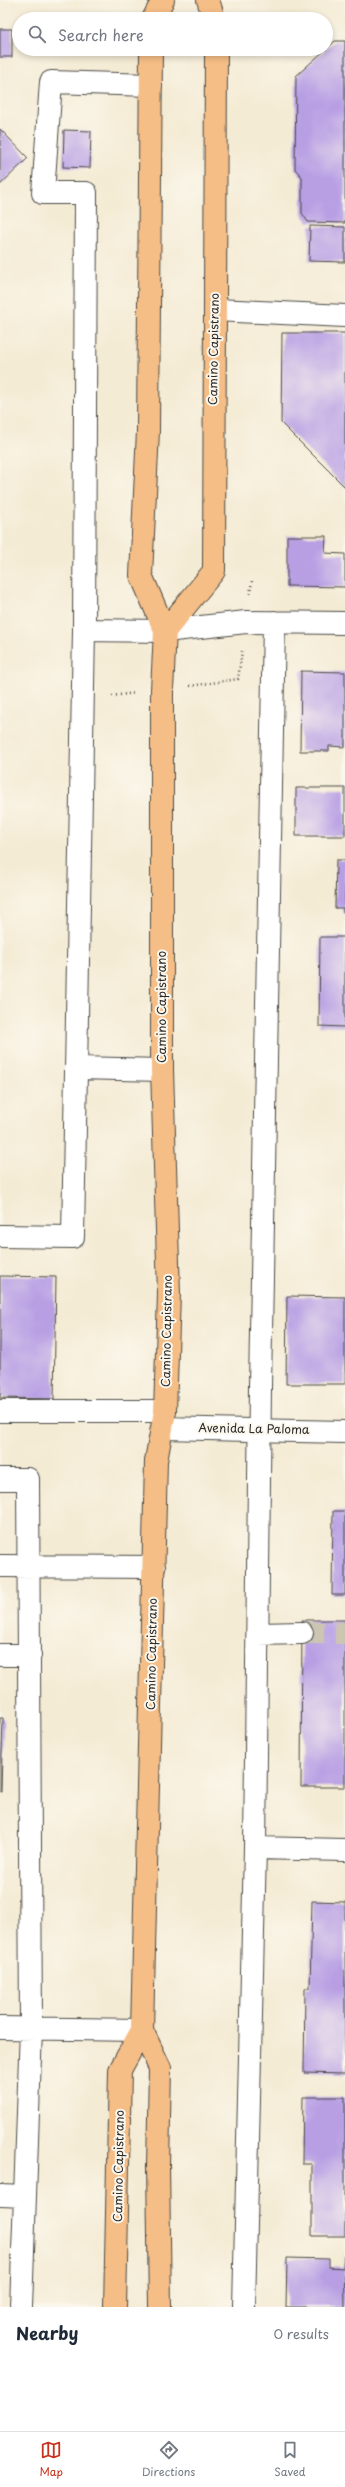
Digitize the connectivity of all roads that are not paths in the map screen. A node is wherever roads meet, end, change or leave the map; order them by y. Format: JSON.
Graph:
{"nodes":[{"id":1,"x":163,"y":0,"type":"edge"},
{"id":2,"x":208,"y":0,"type":"edge"},
{"id":3,"x":157,"y":12,"type":"edge"},
{"id":4,"x":212,"y":12,"type":"edge"},
{"id":5,"x":151,"y":56,"type":"edge"},
{"id":6,"x":216,"y":56,"type":"edge"},
{"id":7,"x":151,"y":85,"type":"junction"},
{"id":8,"x":214,"y":310,"type":"junction"},
{"id":9,"x":345,"y":316,"type":"edge"},
{"id":10,"x":274,"y":622,"type":"junction"},
{"id":11,"x":345,"y":624,"type":"edge"},
{"id":12,"x":84,"y":630,"type":"junction"},
{"id":13,"x":165,"y":631,"type":"junction"},
{"id":14,"x":77,"y":1068,"type":"junction"},
{"id":15,"x":162,"y":1070,"type":"junction"},
{"id":16,"x":0,"y":1236,"type":"edge"},
{"id":17,"x":0,"y":1411,"type":"edge"},
{"id":18,"x":164,"y":1419,"type":"junction"},
{"id":19,"x":261,"y":1429,"type":"junction"},
{"id":20,"x":345,"y":1432,"type":"edge"},
{"id":21,"x":0,"y":1479,"type":"edge"},
{"id":22,"x":0,"y":1566,"type":"edge"},
{"id":23,"x":30,"y":1567,"type":"junction"},
{"id":24,"x":154,"y":1567,"type":"junction"},
{"id":25,"x":302,"y":1633,"type":"tunnel mouth"},
{"id":26,"x":258,"y":1634,"type":"junction"},
{"id":27,"x":0,"y":1655,"type":"edge"},
{"id":28,"x":30,"y":1655,"type":"junction"},
{"id":29,"x":255,"y":1848,"type":"junction"},
{"id":30,"x":345,"y":1850,"type":"edge"},
{"id":31,"x":0,"y":2028,"type":"edge"},
{"id":32,"x":31,"y":2029,"type":"junction"},
{"id":33,"x":142,"y":2030,"type":"junction"},
{"id":34,"x":0,"y":2195,"type":"edge"},
{"id":35,"x":25,"y":2196,"type":"junction"},
{"id":36,"x":21,"y":2307,"type":"edge"},
{"id":37,"x":115,"y":2307,"type":"edge"},
{"id":38,"x":160,"y":2307,"type":"edge"},
{"id":39,"x":244,"y":2307,"type":"edge"}],
"edges":[{"from":1,"to":3,"type":"main road"},
{"from":2,"to":4,"type":"main road"},
{"from":5,"to":7,"type":"main road","name":"Camino Capistrano"},
{"from":6,"to":8,"type":"main road","name":"Camino Capistrano"},
{"from":7,"to":12,"type":"street"},
{"from":7,"to":13,"type":"main road","name":"Camino Capistrano"},
{"from":8,"to":9,"type":"street"},
{"from":8,"to":13,"type":"main road","name":"Camino Capistrano"},
{"from":10,"to":11,"type":"street"},
{"from":10,"to":13,"type":"street"},
{"from":10,"to":19,"type":"street"},
{"from":12,"to":13,"type":"street"},
{"from":12,"to":14,"type":"street"},
{"from":13,"to":15,"type":"main road","name":"Camino Capistrano"},
{"from":14,"to":15,"type":"street"},
{"from":14,"to":16,"type":"street"},
{"from":15,"to":18,"type":"main road","name":"Camino Capistrano"},
{"from":17,"to":18,"type":"street","name":"Avenida La Paloma"},
{"from":18,"to":19,"type":"street","name":"Avenida La Paloma"},
{"from":18,"to":24,"type":"main road","name":"Camino Capistrano"},
{"from":19,"to":20,"type":"street","name":"Avenida La Paloma"},
{"from":19,"to":26,"type":"street"},
{"from":21,"to":23,"type":"street"},
{"from":22,"to":23,"type":"street"},
{"from":23,"to":24,"type":"street"},
{"from":23,"to":28,"type":"street"},
{"from":24,"to":33,"type":"main road","name":"Camino Capistrano"},
{"from":25,"to":26,"type":"street"},
{"from":26,"to":29,"type":"street"},
{"from":27,"to":28,"type":"street"},
{"from":28,"to":32,"type":"street"},
{"from":29,"to":30,"type":"street"},
{"from":29,"to":39,"type":"street"},
{"from":31,"to":32,"type":"street"},
{"from":32,"to":33,"type":"street"},
{"from":32,"to":35,"type":"street"},
{"from":33,"to":37,"type":"main road","name":"Camino Capistrano"},
{"from":33,"to":38,"type":"main road","name":"Camino Capistrano"},
{"from":34,"to":35,"type":"street"},
{"from":35,"to":36,"type":"street"}]}
